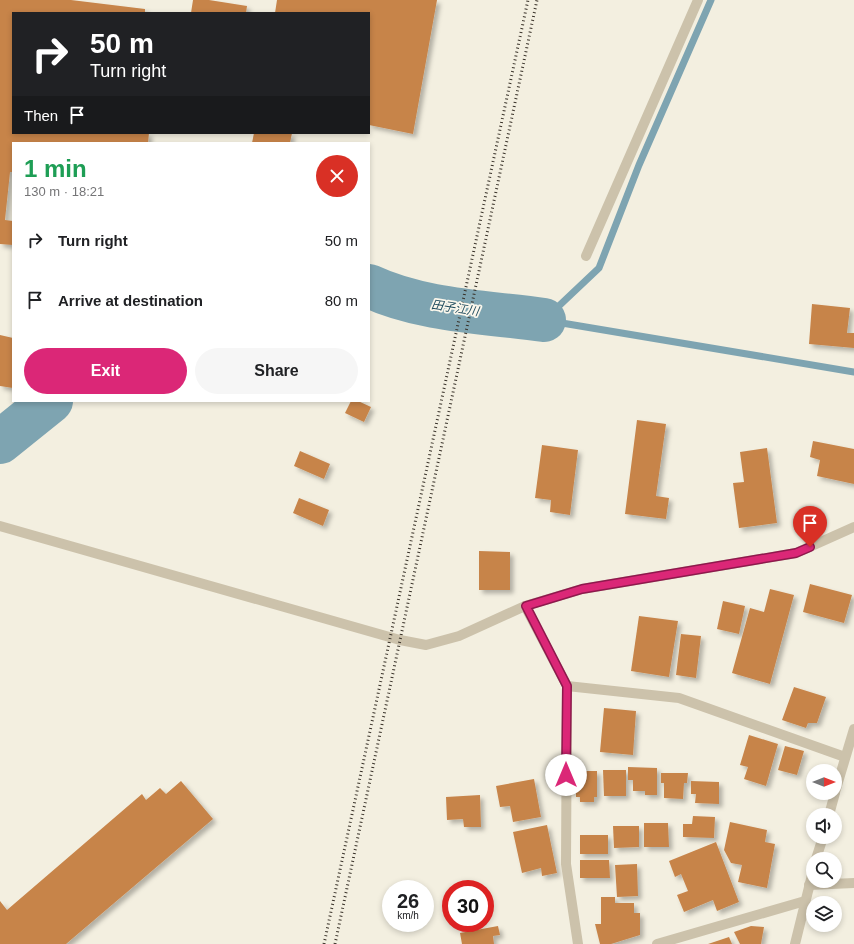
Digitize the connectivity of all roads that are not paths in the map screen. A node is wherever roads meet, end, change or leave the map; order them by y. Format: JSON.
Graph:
{"nodes":[{"id":1,"x":698,"y":0,"type":"edge"},
{"id":2,"x":586,"y":256,"type":"dead end"},
{"id":3,"x":0,"y":526,"type":"edge"},
{"id":4,"x":854,"y":527,"type":"edge"},
{"id":5,"x":526,"y":606,"type":"junction"},
{"id":6,"x":567,"y":686,"type":"junction"},
{"id":7,"x":854,"y":729,"type":"edge"},
{"id":8,"x":845,"y":757,"type":"junction"},
{"id":9,"x":842,"y":768,"type":"edge"},
{"id":10,"x":854,"y":883,"type":"edge"},
{"id":11,"x":842,"y":884,"type":"edge"},
{"id":12,"x":806,"y":901,"type":"joint"},
{"id":13,"x":578,"y":944,"type":"edge"},
{"id":14,"x":657,"y":944,"type":"edge"},
{"id":15,"x":795,"y":944,"type":"edge"}],
"edges":[{"from":1,"to":2,"type":"street"},
{"from":3,"to":5,"type":"street"},
{"from":4,"to":5,"type":"street"},
{"from":5,"to":6,"type":"street"},
{"from":6,"to":8,"type":"street"},
{"from":6,"to":13,"type":"street"},
{"from":7,"to":8,"type":"street"},
{"from":8,"to":9,"type":"street"},
{"from":10,"to":11,"type":"street"},
{"from":12,"to":14,"type":"street"},
{"from":12,"to":15,"type":"street"}]}
